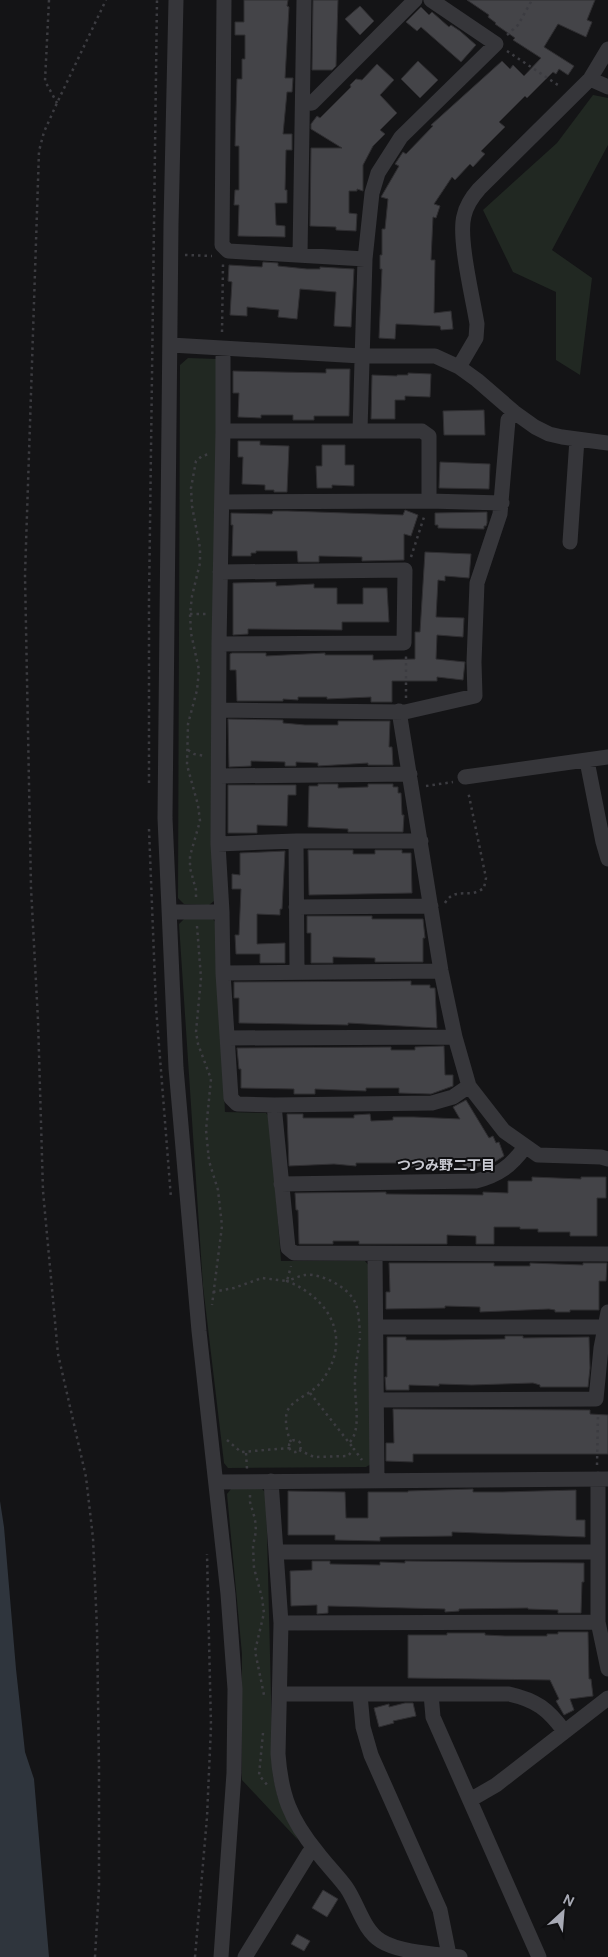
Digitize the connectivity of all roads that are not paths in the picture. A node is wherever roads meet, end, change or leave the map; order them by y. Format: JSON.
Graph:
{"nodes":[{"id":1,"x":176,"y":0,"type":"edge"},
{"id":2,"x":224,"y":0,"type":"edge"},
{"id":3,"x":304,"y":0,"type":"edge"},
{"id":4,"x":415,"y":0,"type":"edge"},
{"id":5,"x":431,"y":0,"type":"edge"},
{"id":6,"x":608,"y":49,"type":"edge"},
{"id":7,"x":590,"y":79,"type":"junction"},
{"id":8,"x":608,"y":87,"type":"edge"},
{"id":9,"x":303,"y":104,"type":"junction"},
{"id":10,"x":300,"y":254,"type":"junction"},
{"id":11,"x":365,"y":259,"type":"junction"},
{"id":12,"x":170,"y":345,"type":"junction"},
{"id":13,"x":362,"y":356,"type":"junction"},
{"id":14,"x":224,"y":357,"type":"dead end"},
{"id":15,"x":459,"y":367,"type":"junction"},
{"id":16,"x":518,"y":415,"type":"junction"},
{"id":17,"x":360,"y":430,"type":"junction"},
{"id":18,"x":223,"y":431,"type":"junction"},
{"id":19,"x":578,"y":439,"type":"junction"},
{"id":20,"x":608,"y":443,"type":"edge"},
{"id":21,"x":429,"y":501,"type":"junction"},
{"id":22,"x":223,"y":502,"type":"junction"},
{"id":23,"x":502,"y":503,"type":"junction"},
{"id":24,"x":570,"y":542,"type":"dead end"},
{"id":25,"x":220,"y":572,"type":"junction"},
{"id":26,"x":219,"y":644,"type":"junction"},
{"id":27,"x":219,"y":710,"type":"junction"},
{"id":28,"x":402,"y":712,"type":"junction"},
{"id":29,"x":608,"y":758,"type":"edge"},
{"id":30,"x":587,"y":761,"type":"junction"},
{"id":31,"x":219,"y":776,"type":"junction"},
{"id":32,"x":466,"y":779,"type":"road end"},
{"id":33,"x":411,"y":781,"type":"junction"},
{"id":34,"x":296,"y":841,"type":"junction"},
{"id":35,"x":420,"y":841,"type":"junction"},
{"id":36,"x":218,"y":844,"type":"junction"},
{"id":37,"x":608,"y":859,"type":"edge"},
{"id":38,"x":437,"y":906,"type":"junction"},
{"id":39,"x":296,"y":907,"type":"junction"},
{"id":40,"x":170,"y":912,"type":"junction"},
{"id":41,"x":222,"y":912,"type":"junction"},
{"id":42,"x":297,"y":971,"type":"junction"},
{"id":43,"x":441,"y":971,"type":"junction"},
{"id":44,"x":223,"y":972,"type":"junction"},
{"id":45,"x":455,"y":1037,"type":"junction"},
{"id":46,"x":227,"y":1038,"type":"junction"},
{"id":47,"x":469,"y":1086,"type":"junction"},
{"id":48,"x":274,"y":1105,"type":"junction"},
{"id":49,"x":525,"y":1147,"type":"junction"},
{"id":50,"x":608,"y":1159,"type":"edge"},
{"id":51,"x":281,"y":1184,"type":"junction"},
{"id":52,"x":375,"y":1254,"type":"junction"},
{"id":53,"x":608,"y":1254,"type":"edge"},
{"id":54,"x":608,"y":1312,"type":"edge"},
{"id":55,"x":376,"y":1327,"type":"junction"},
{"id":56,"x":605,"y":1327,"type":"junction"},
{"id":57,"x":377,"y":1400,"type":"junction"},
{"id":58,"x":601,"y":1476,"type":"edge"},
{"id":59,"x":377,"y":1480,"type":"junction"},
{"id":60,"x":271,"y":1481,"type":"junction"},
{"id":61,"x":216,"y":1482,"type":"junction"},
{"id":62,"x":277,"y":1552,"type":"junction"},
{"id":63,"x":597,"y":1552,"type":"junction"},
{"id":64,"x":598,"y":1622,"type":"junction"},
{"id":65,"x":281,"y":1624,"type":"junction"},
{"id":66,"x":608,"y":1669,"type":"edge"},
{"id":67,"x":280,"y":1694,"type":"junction"},
{"id":68,"x":431,"y":1694,"type":"junction"},
{"id":69,"x":360,"y":1695,"type":"junction"},
{"id":70,"x":608,"y":1698,"type":"edge"},
{"id":71,"x":564,"y":1731,"type":"junction"},
{"id":72,"x":470,"y":1800,"type":"junction"},
{"id":73,"x":314,"y":1848,"type":"junction"},
{"id":74,"x":454,"y":1956,"type":"edge"},
{"id":75,"x":221,"y":1957,"type":"edge"},
{"id":76,"x":245,"y":1957,"type":"edge"},
{"id":77,"x":539,"y":1957,"type":"edge"}],
"edges":[{"from":1,"to":12,"type":"street"},
{"from":2,"to":10,"type":"street"},
{"from":3,"to":9,"type":"street"},
{"from":4,"to":9,"type":"street"},
{"from":5,"to":11,"type":"street"},
{"from":6,"to":7,"type":"street"},
{"from":7,"to":8,"type":"street"},
{"from":7,"to":15,"type":"street"},
{"from":9,"to":10,"type":"street"},
{"from":10,"to":11,"type":"street"},
{"from":11,"to":13,"type":"street"},
{"from":12,"to":13,"type":"street"},
{"from":12,"to":40,"type":"street"},
{"from":13,"to":15,"type":"street"},
{"from":13,"to":17,"type":"street"},
{"from":14,"to":18,"type":"street"},
{"from":15,"to":16,"type":"street"},
{"from":16,"to":19,"type":"street"},
{"from":16,"to":23,"type":"street"},
{"from":17,"to":18,"type":"street"},
{"from":17,"to":21,"type":"street"},
{"from":18,"to":22,"type":"street"},
{"from":19,"to":20,"type":"street"},
{"from":19,"to":24,"type":"street"},
{"from":21,"to":22,"type":"street"},
{"from":21,"to":23,"type":"street"},
{"from":22,"to":25,"type":"street"},
{"from":23,"to":28,"type":"street"},
{"from":25,"to":26,"type":"street"},
{"from":25,"to":26,"type":"street"},
{"from":26,"to":27,"type":"street"},
{"from":27,"to":28,"type":"street"},
{"from":27,"to":31,"type":"street"},
{"from":28,"to":33,"type":"street"},
{"from":29,"to":30,"type":"street"},
{"from":30,"to":32,"type":"street"},
{"from":30,"to":37,"type":"street"},
{"from":31,"to":33,"type":"street"},
{"from":31,"to":36,"type":"street"},
{"from":33,"to":35,"type":"street"},
{"from":34,"to":35,"type":"street"},
{"from":34,"to":36,"type":"street"},
{"from":34,"to":39,"type":"street"},
{"from":35,"to":38,"type":"street"},
{"from":36,"to":41,"type":"street"},
{"from":38,"to":39,"type":"street"},
{"from":38,"to":43,"type":"street"},
{"from":39,"to":42,"type":"street"},
{"from":40,"to":41,"type":"street"},
{"from":40,"to":61,"type":"street"},
{"from":41,"to":44,"type":"street"},
{"from":42,"to":43,"type":"street"},
{"from":42,"to":44,"type":"street"},
{"from":43,"to":45,"type":"street"},
{"from":44,"to":46,"type":"street"},
{"from":45,"to":46,"type":"street"},
{"from":45,"to":47,"type":"street"},
{"from":46,"to":48,"type":"street"},
{"from":47,"to":48,"type":"street"},
{"from":47,"to":49,"type":"street"},
{"from":48,"to":51,"type":"street"},
{"from":49,"to":50,"type":"street"},
{"from":49,"to":51,"type":"street"},
{"from":51,"to":52,"type":"street"},
{"from":52,"to":53,"type":"street"},
{"from":52,"to":55,"type":"street"},
{"from":54,"to":56,"type":"street"},
{"from":55,"to":56,"type":"street"},
{"from":55,"to":57,"type":"street"},
{"from":56,"to":57,"type":"street"},
{"from":57,"to":59,"type":"street"},
{"from":58,"to":59,"type":"street"},
{"from":58,"to":63,"type":"street"},
{"from":59,"to":60,"type":"street"},
{"from":60,"to":61,"type":"street"},
{"from":60,"to":62,"type":"street"},
{"from":61,"to":75,"type":"street"},
{"from":62,"to":63,"type":"street"},
{"from":62,"to":65,"type":"street"},
{"from":63,"to":64,"type":"street"},
{"from":64,"to":65,"type":"street"},
{"from":64,"to":66,"type":"street"},
{"from":65,"to":67,"type":"street"},
{"from":67,"to":69,"type":"street"},
{"from":67,"to":73,"type":"street"},
{"from":68,"to":69,"type":"street"},
{"from":68,"to":71,"type":"street"},
{"from":68,"to":72,"type":"street"},
{"from":69,"to":74,"type":"street"},
{"from":70,"to":71,"type":"street"},
{"from":71,"to":72,"type":"street"},
{"from":72,"to":77,"type":"street"},
{"from":73,"to":74,"type":"street"},
{"from":73,"to":76,"type":"street"}]}
